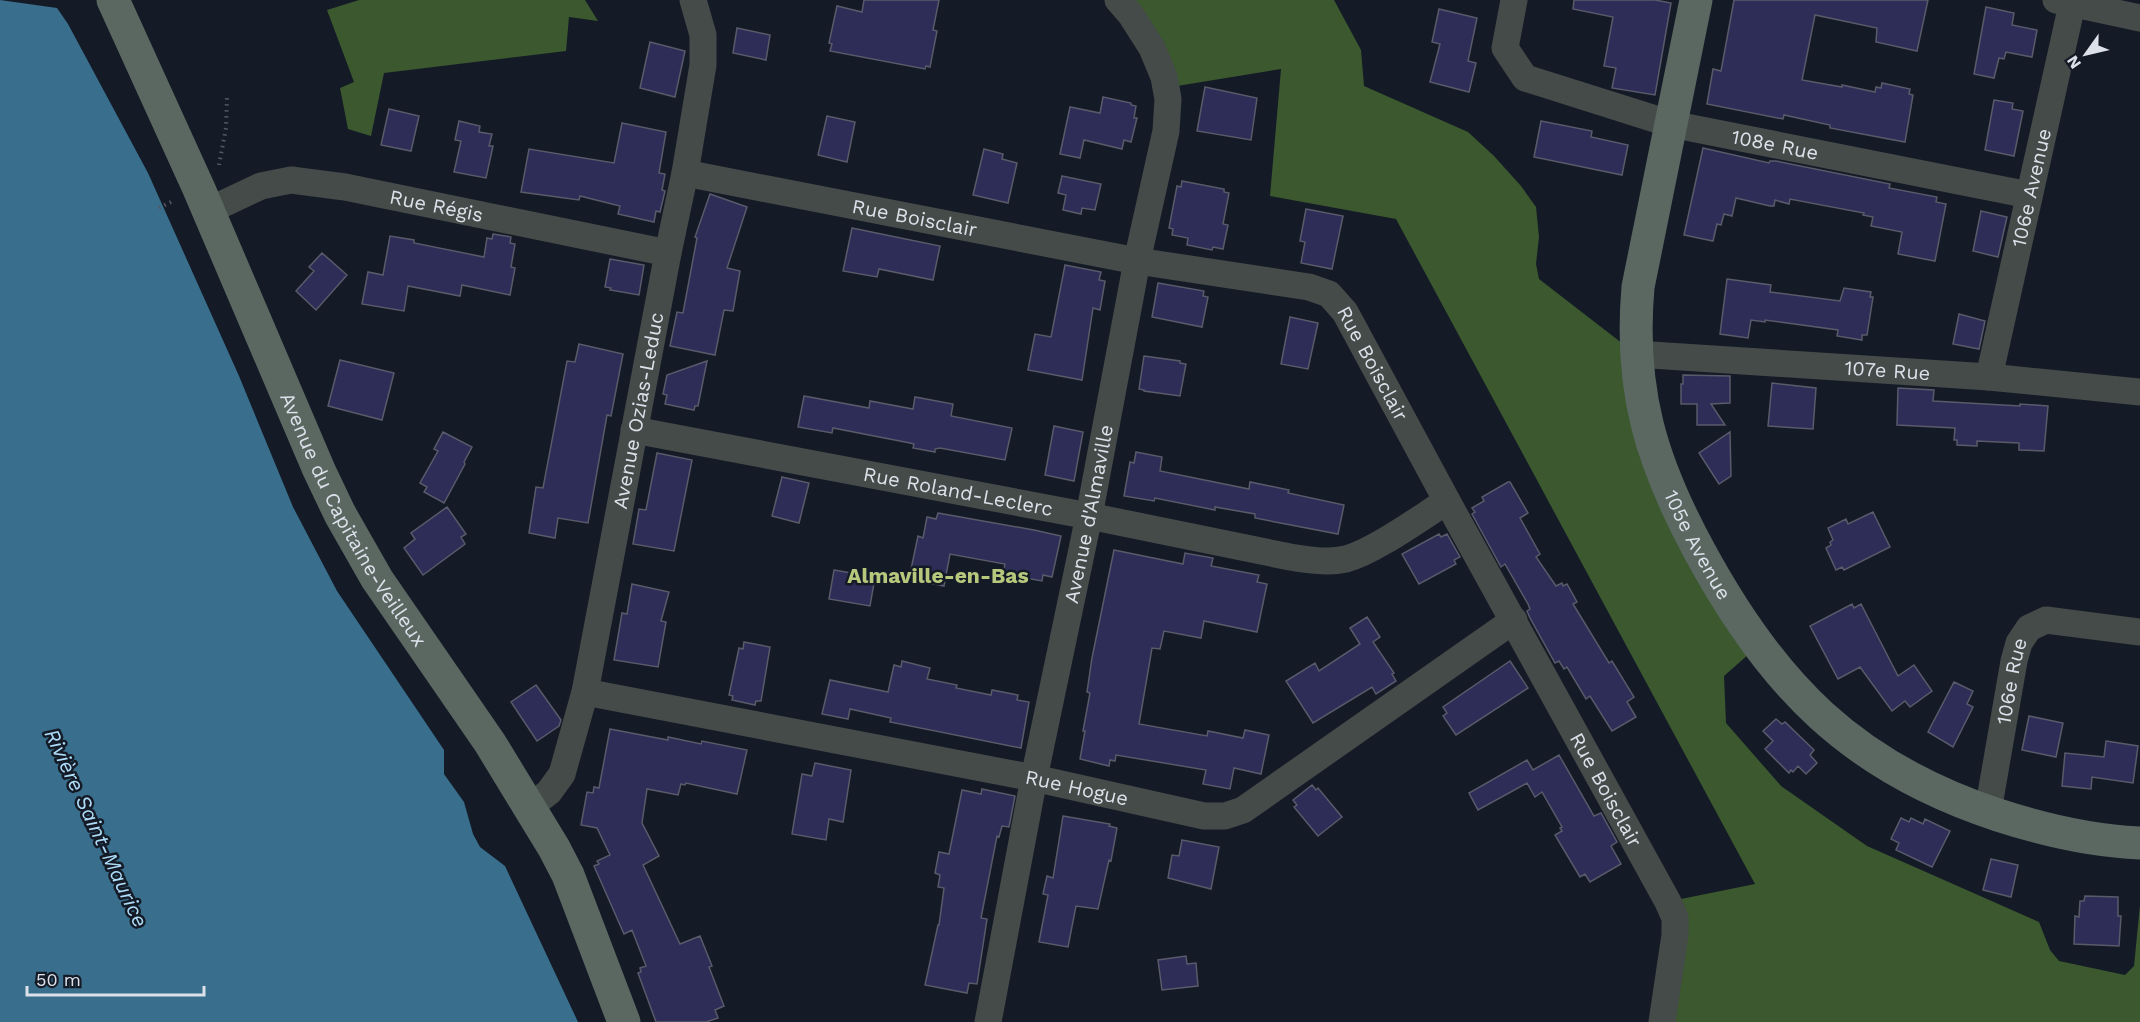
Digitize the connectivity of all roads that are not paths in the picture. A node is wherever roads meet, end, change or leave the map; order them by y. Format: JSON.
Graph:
{"nodes":[{"id":1,"x":113,"y":0,"type":"edge"},
{"id":2,"x":693,"y":0,"type":"edge"},
{"id":3,"x":1514,"y":0,"type":"edge"},
{"id":4,"x":1696,"y":0,"type":"edge"},
{"id":5,"x":2067,"y":1,"type":"edge"},
{"id":6,"x":1125,"y":7,"type":"edge"},
{"id":7,"x":2140,"y":18,"type":"edge"},
{"id":8,"x":1671,"y":124,"type":"junction"},
{"id":9,"x":685,"y":173,"type":"junction"},
{"id":10,"x":2029,"y":195,"type":"junction"},
{"id":11,"x":208,"y":211,"type":"junction"},
{"id":12,"x":668,"y":253,"type":"junction"},
{"id":13,"x":1137,"y":261,"type":"junction"},
{"id":14,"x":1636,"y":354,"type":"junction"},
{"id":15,"x":1989,"y":377,"type":"junction"},
{"id":16,"x":2140,"y":392,"type":"edge"},
{"id":17,"x":634,"y":430,"type":"junction"},
{"id":18,"x":1447,"y":501,"type":"junction"},
{"id":19,"x":1089,"y":516,"type":"junction"},
{"id":20,"x":1514,"y":620,"type":"junction"},
{"id":21,"x":2140,"y":632,"type":"edge"},
{"id":22,"x":585,"y":692,"type":"junction"},
{"id":23,"x":1034,"y":778,"type":"junction"},
{"id":24,"x":530,"y":807,"type":"junction"},
{"id":25,"x":1988,"y":812,"type":"junction"},
{"id":26,"x":2140,"y":843,"type":"edge"},
{"id":27,"x":624,"y":1022,"type":"edge"},
{"id":28,"x":988,"y":1022,"type":"edge"},
{"id":29,"x":1662,"y":1022,"type":"edge"}],
"edges":[{"from":1,"to":11,"type":"street","name":"Avenue du Capitaine-Veilleux"},
{"from":2,"to":9,"type":"street","name":"Avenue Ozias-Leduc"},
{"from":3,"to":8,"type":"street","name":"108e Rue"},
{"from":4,"to":8,"type":"street","name":"105e Avenue"},
{"from":5,"to":7,"type":"street"},
{"from":5,"to":10,"type":"street","name":"106e Avenue"},
{"from":6,"to":13,"type":"street","name":"Avenue d'Almaville"},
{"from":8,"to":10,"type":"street","name":"108e Rue"},
{"from":8,"to":14,"type":"street","name":"105e Avenue"},
{"from":9,"to":12,"type":"street","name":"Avenue Ozias-Leduc"},
{"from":9,"to":13,"type":"street","name":"Rue Boisclair"},
{"from":10,"to":15,"type":"street","name":"106e Avenue"},
{"from":11,"to":12,"type":"street","name":"Rue Régis"},
{"from":11,"to":24,"type":"street","name":"Avenue du Capitaine-Veilleux"},
{"from":12,"to":17,"type":"street","name":"Avenue Ozias-Leduc"},
{"from":13,"to":18,"type":"street","name":"Rue Boisclair"},
{"from":13,"to":19,"type":"street","name":"Avenue d'Almaville"},
{"from":14,"to":15,"type":"street","name":"107e Rue"},
{"from":14,"to":25,"type":"street","name":"105e Avenue"},
{"from":15,"to":16,"type":"street","name":"107e Rue"},
{"from":17,"to":19,"type":"street","name":"Rue Roland-Leclerc"},
{"from":17,"to":22,"type":"street","name":"Avenue Ozias-Leduc"},
{"from":18,"to":19,"type":"street","name":"Rue Roland-Leclerc"},
{"from":18,"to":20,"type":"street","name":"Rue Boisclair"},
{"from":19,"to":23,"type":"street","name":"Avenue d'Almaville"},
{"from":20,"to":23,"type":"street","name":"Rue Hogue"},
{"from":20,"to":29,"type":"street","name":"Rue Boisclair"},
{"from":21,"to":25,"type":"street","name":"106e Rue"},
{"from":22,"to":23,"type":"street","name":"Rue Hogue"},
{"from":22,"to":24,"type":"street","name":"Avenue Ozias-Leduc"},
{"from":23,"to":28,"type":"street","name":"Avenue d'Almaville"},
{"from":24,"to":27,"type":"street","name":"Avenue du Capitaine-Veilleux"},
{"from":25,"to":26,"type":"street","name":"105e Avenue"}]}
